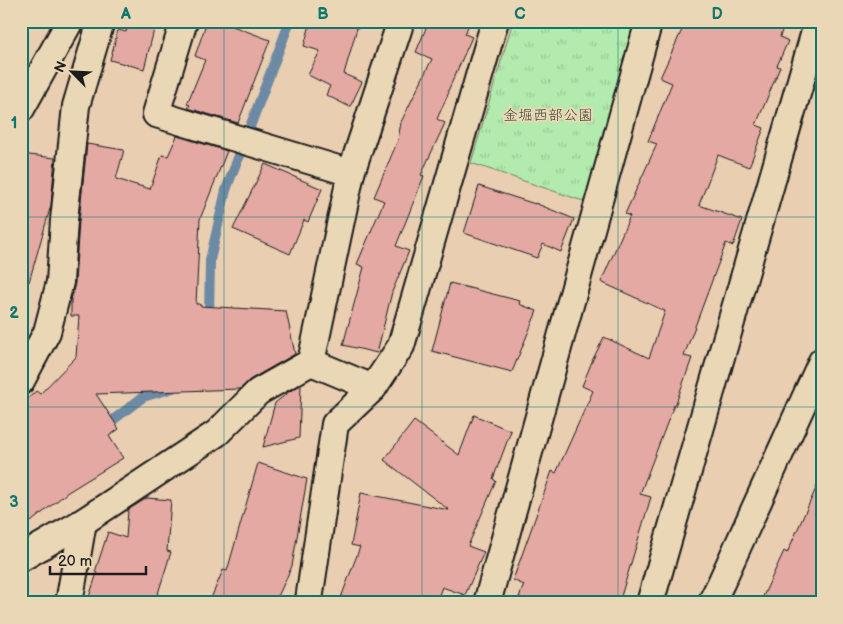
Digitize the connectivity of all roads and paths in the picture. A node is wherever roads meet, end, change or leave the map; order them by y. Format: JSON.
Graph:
{"nodes":[{"id":1,"x":70,"y":21,"type":"edge"},
{"id":2,"x":101,"y":21,"type":"edge"},
{"id":3,"x":184,"y":21,"type":"edge"},
{"id":4,"x":399,"y":21,"type":"edge"},
{"id":5,"x":495,"y":21,"type":"edge"},
{"id":6,"x":649,"y":21,"type":"edge"},
{"id":7,"x":818,"y":21,"type":"edge"},
{"id":8,"x":21,"y":109,"type":"edge"},
{"id":9,"x":351,"y":173,"type":"junction"},
{"id":10,"x":822,"y":361,"type":"edge"},
{"id":11,"x":311,"y":362,"type":"junction"},
{"id":12,"x":21,"y":382,"type":"edge"},
{"id":13,"x":373,"y":388,"type":"junction"},
{"id":14,"x":83,"y":522,"type":"junction"},
{"id":15,"x":21,"y":558,"type":"edge"},
{"id":16,"x":69,"y":603,"type":"edge"},
{"id":17,"x":307,"y":603,"type":"edge"},
{"id":18,"x":487,"y":603,"type":"edge"},
{"id":19,"x":650,"y":603,"type":"edge"},
{"id":20,"x":711,"y":603,"type":"edge"}],
"edges":[{"from":1,"to":8,"type":"street"},
{"from":2,"to":12,"type":"street"},
{"from":3,"to":9,"type":"street"},
{"from":4,"to":9,"type":"street"},
{"from":5,"to":13,"type":"street"},
{"from":6,"to":18,"type":"street"},
{"from":7,"to":19,"type":"street"},
{"from":9,"to":11,"type":"street"},
{"from":10,"to":20,"type":"street"},
{"from":11,"to":13,"type":"street"},
{"from":11,"to":14,"type":"street"},
{"from":13,"to":17,"type":"street"},
{"from":14,"to":15,"type":"street"},
{"from":14,"to":16,"type":"street"}]}
